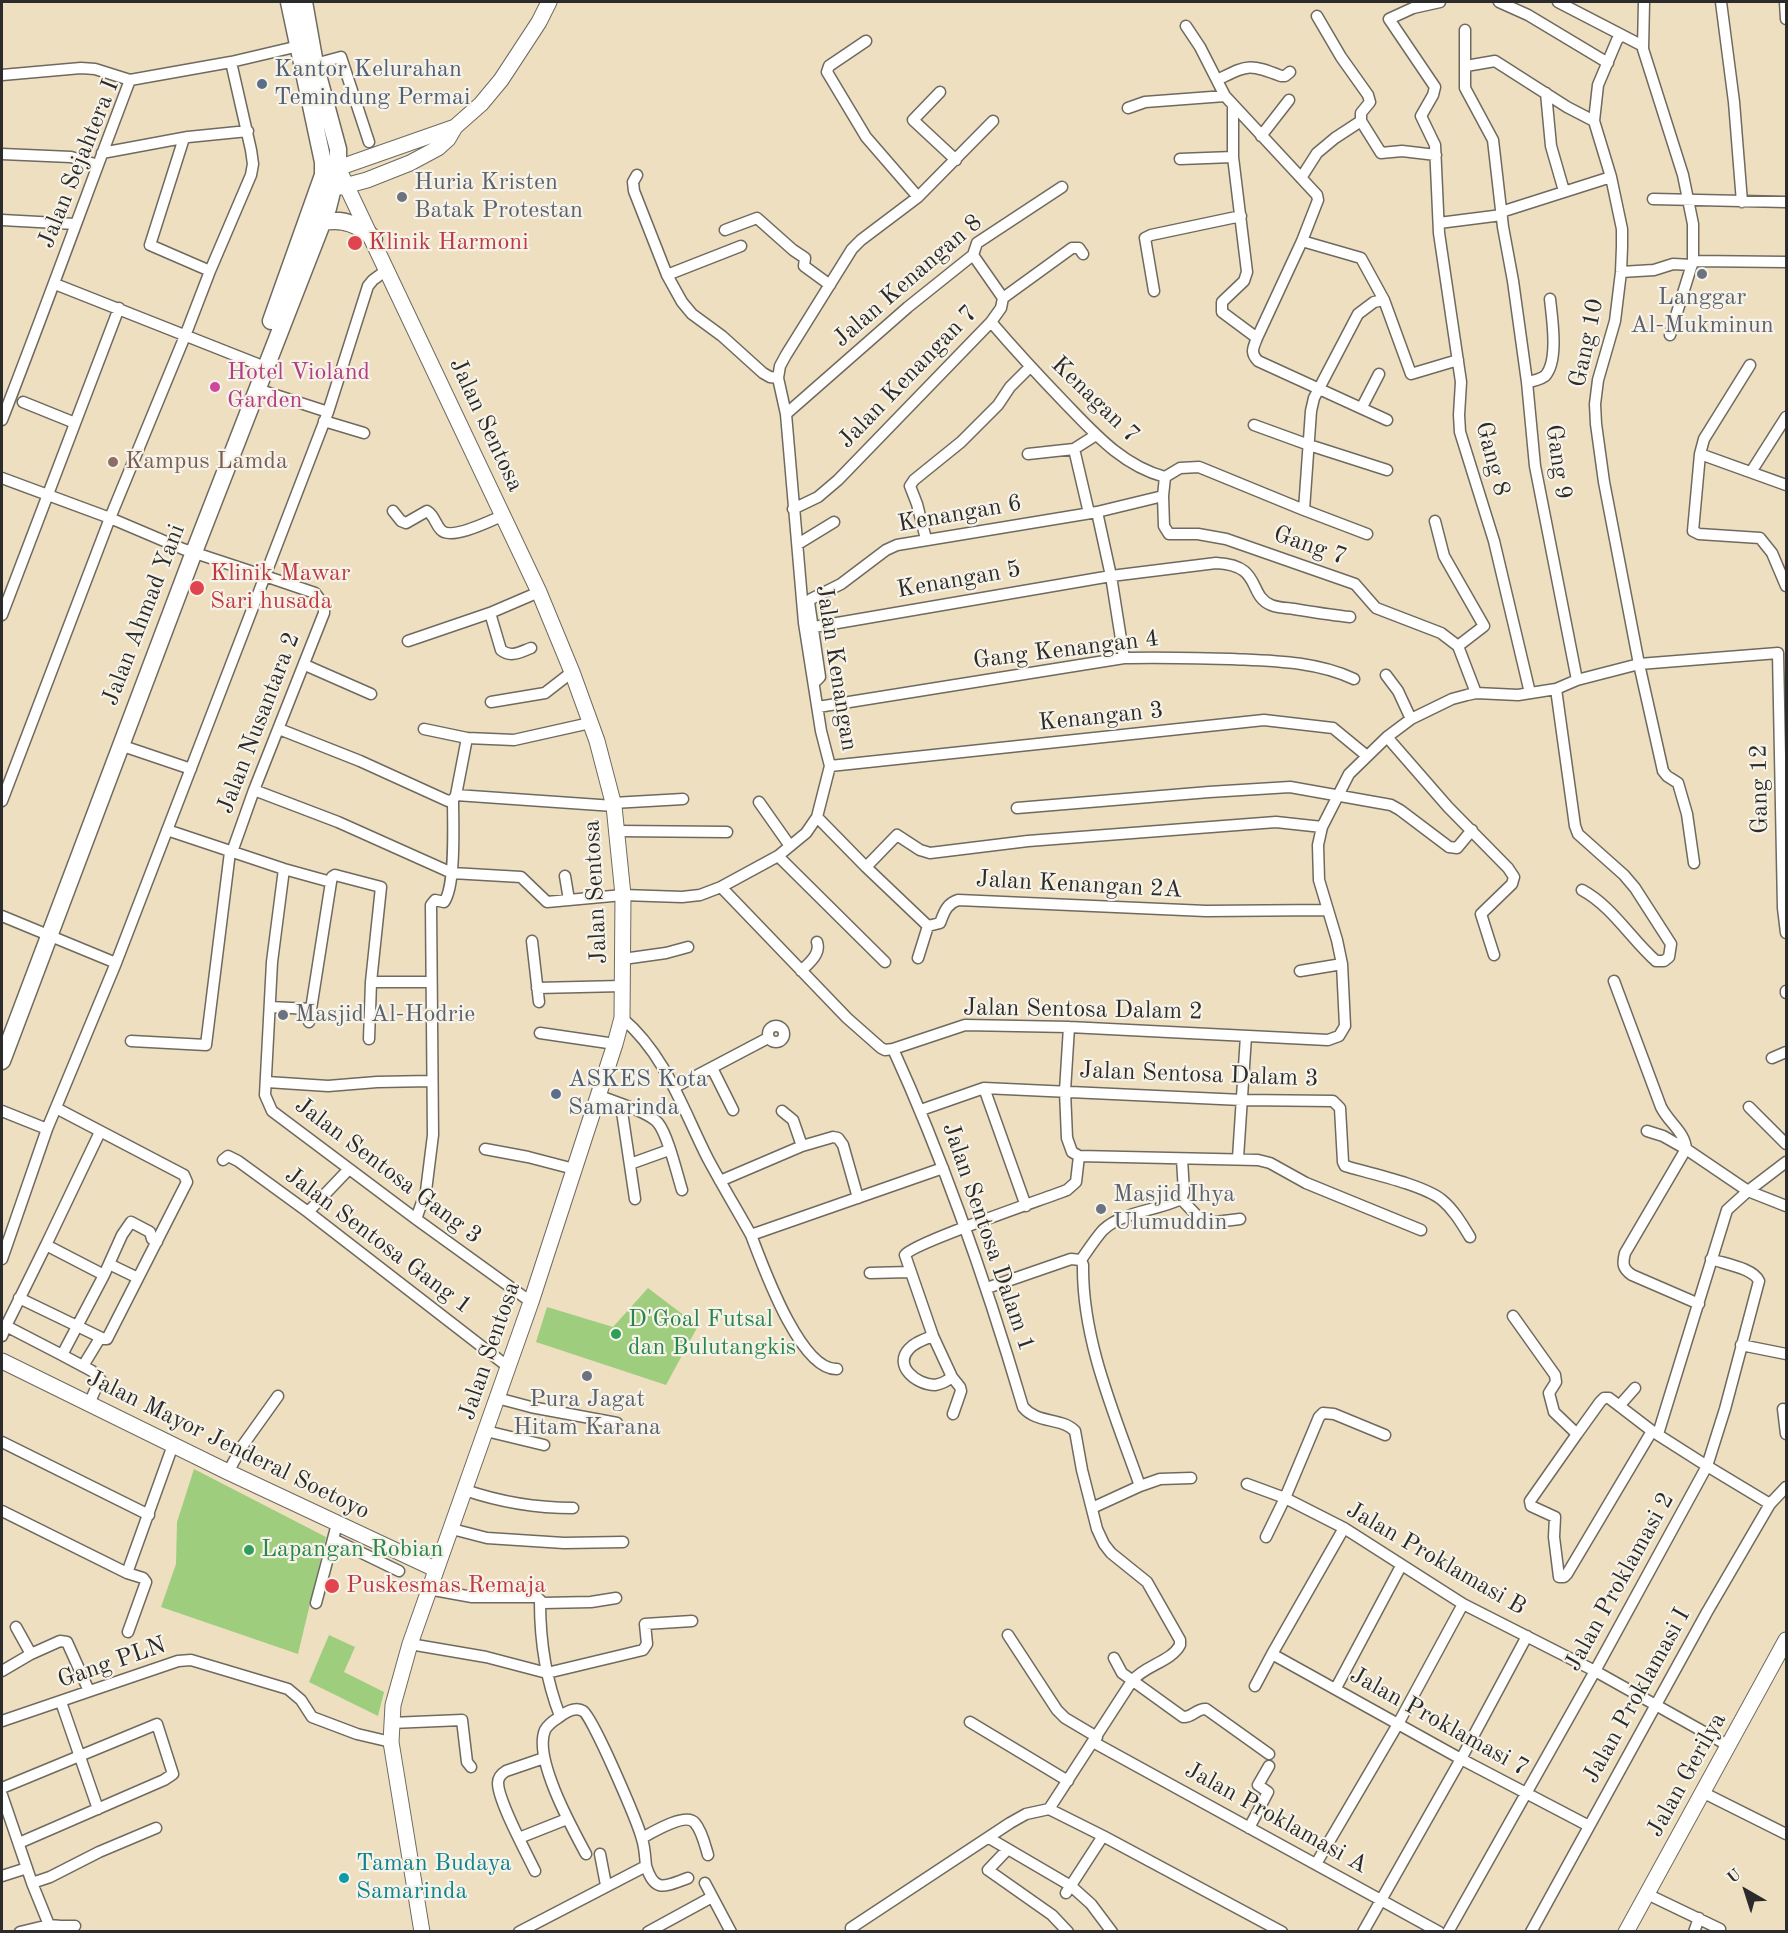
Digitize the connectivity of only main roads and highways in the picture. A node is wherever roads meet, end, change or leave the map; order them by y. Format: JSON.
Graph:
{"nodes":[{"id":1,"x":289,"y":2,"type":"edge"},
{"id":2,"x":304,"y":2,"type":"edge"},
{"id":3,"x":329,"y":191,"type":"junction"},
{"id":4,"x":323,"y":222,"type":"junction"},
{"id":5,"x":374,"y":239,"type":"road end"},
{"id":6,"x":260,"y":365,"type":"junction"},
{"id":7,"x":189,"y":550,"type":"junction"},
{"id":8,"x":44,"y":934,"type":"junction"},
{"id":9,"x":2,"y":1030,"type":"edge"},
{"id":10,"x":2,"y":1061,"type":"edge"}],
"edges":[{"from":1,"to":3,"type":"main road"},
{"from":2,"to":3,"type":"main road"},
{"from":3,"to":4,"type":"main road","name":"Jalan Ahmad Yani"},
{"from":3,"to":6,"type":"main road","name":"Jalan Ahmad Yani"},
{"from":4,"to":5,"type":"main road"},
{"from":4,"to":6,"type":"main road","name":"Jalan Ahmad Yani"},
{"from":6,"to":7,"type":"main road","name":"Jalan Ahmad Yani"},
{"from":6,"to":7,"type":"main road","name":"Jalan Ahmad Yani"},
{"from":7,"to":8,"type":"main road","name":"Jalan Ahmad Yani"},
{"from":7,"to":8,"type":"main road","name":"Jalan Ahmad Yani"},
{"from":8,"to":9,"type":"main road","name":"Jalan Ahmad Yani"},
{"from":8,"to":10,"type":"main road","name":"Jalan Ahmad Yani"}]}
